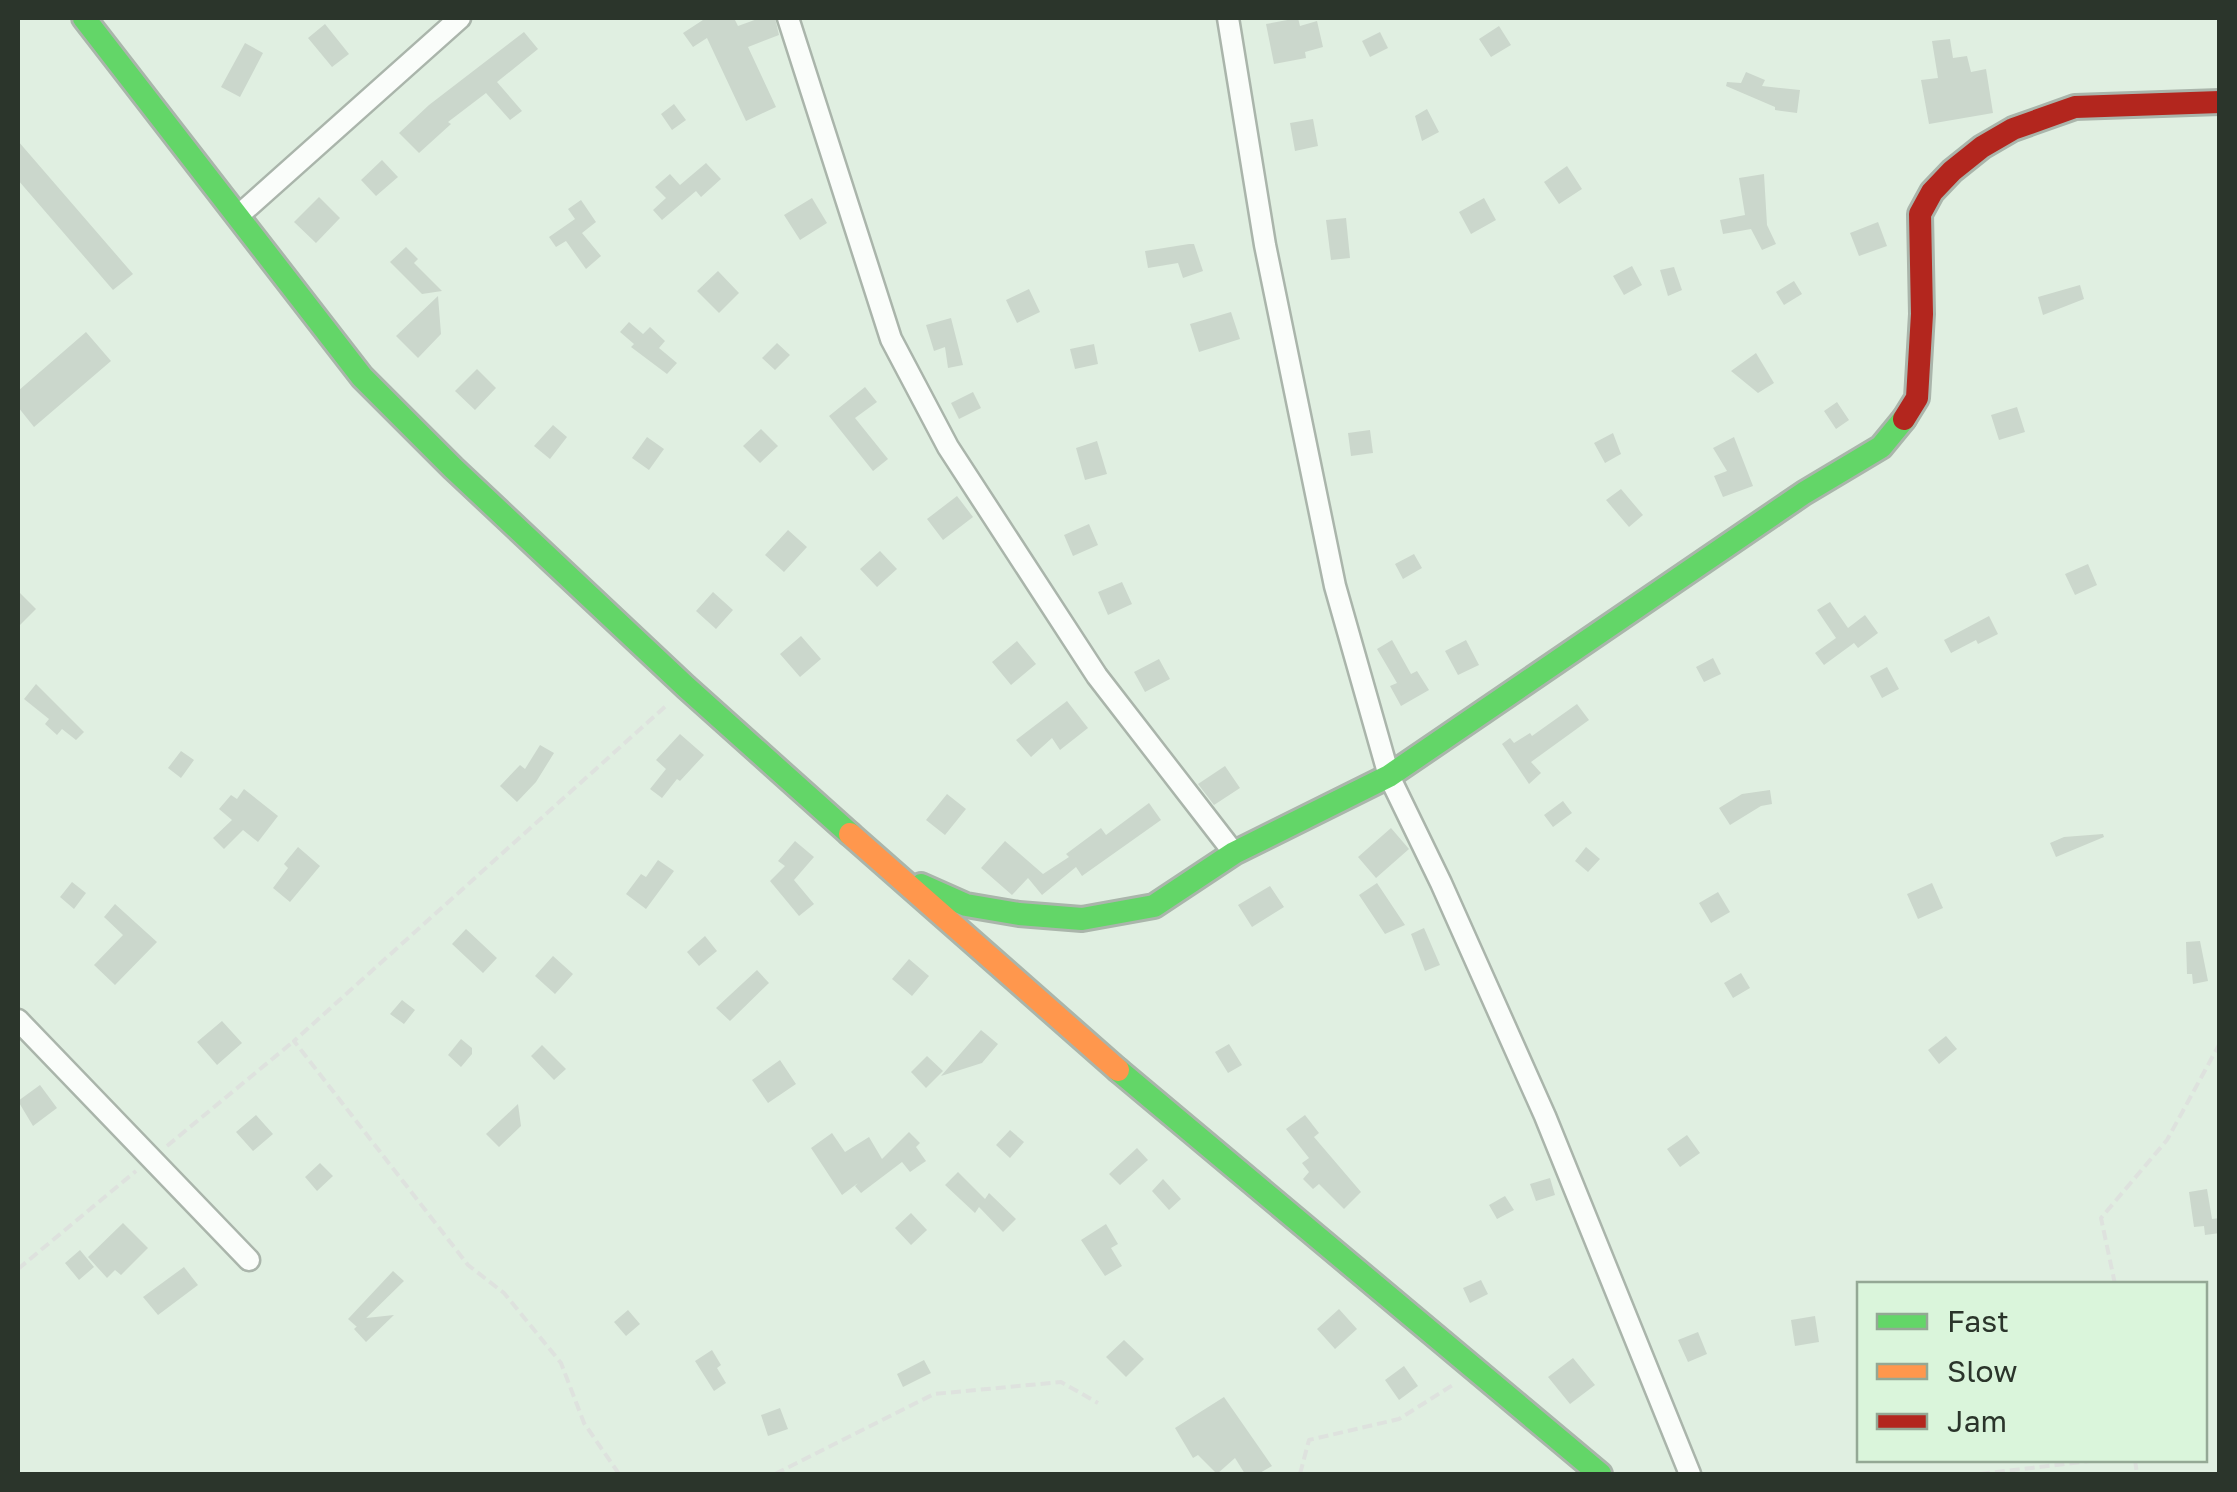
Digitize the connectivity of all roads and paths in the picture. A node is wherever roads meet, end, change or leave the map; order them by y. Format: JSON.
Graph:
{"nodes":[{"id":1,"x":84,"y":18,"type":"edge"},
{"id":2,"x":460,"y":18,"type":"edge"},
{"id":3,"x":788,"y":18,"type":"edge"},
{"id":4,"x":1228,"y":18,"type":"edge"},
{"id":5,"x":2220,"y":102,"type":"edge"},
{"id":6,"x":238,"y":216,"type":"junction"},
{"id":7,"x":686,"y":688,"type":"junction"},
{"id":8,"x":1389,"y":776,"type":"junction"},
{"id":9,"x":1234,"y":853,"type":"junction"},
{"id":10,"x":896,"y":875,"type":"junction"},
{"id":11,"x":18,"y":1020,"type":"edge"},
{"id":12,"x":2220,"y":1044,"type":"edge"},
{"id":13,"x":249,"y":1260,"type":"dead end"},
{"id":14,"x":2116,"y":1282,"type":"edge"},
{"id":15,"x":1476,"y":1370,"type":"junction"},
{"id":16,"x":1098,"y":1403,"type":"dead end"},
{"id":17,"x":2082,"y":1462,"type":"edge"},
{"id":18,"x":619,"y":1474,"type":"edge"},
{"id":19,"x":775,"y":1474,"type":"edge"},
{"id":20,"x":1300,"y":1474,"type":"edge"},
{"id":21,"x":1600,"y":1474,"type":"edge"},
{"id":22,"x":1690,"y":1474,"type":"edge"},
{"id":23,"x":1980,"y":1474,"type":"edge"}],
"edges":[{"from":1,"to":6,"type":"street"},
{"from":2,"to":6,"type":"street"},
{"from":3,"to":9,"type":"street"},
{"from":4,"to":8,"type":"street"},
{"from":5,"to":8,"type":"street"},
{"from":6,"to":7,"type":"street"},
{"from":7,"to":10,"type":"street"},
{"from":7,"to":18,"type":"path"},
{"from":8,"to":9,"type":"street"},
{"from":8,"to":22,"type":"street"},
{"from":9,"to":10,"type":"street"},
{"from":10,"to":15,"type":"street"},
{"from":11,"to":13,"type":"street"},
{"from":12,"to":14,"type":"path"},
{"from":15,"to":20,"type":"path"},
{"from":15,"to":21,"type":"street"},
{"from":16,"to":19,"type":"path"},
{"from":17,"to":23,"type":"path"}]}
